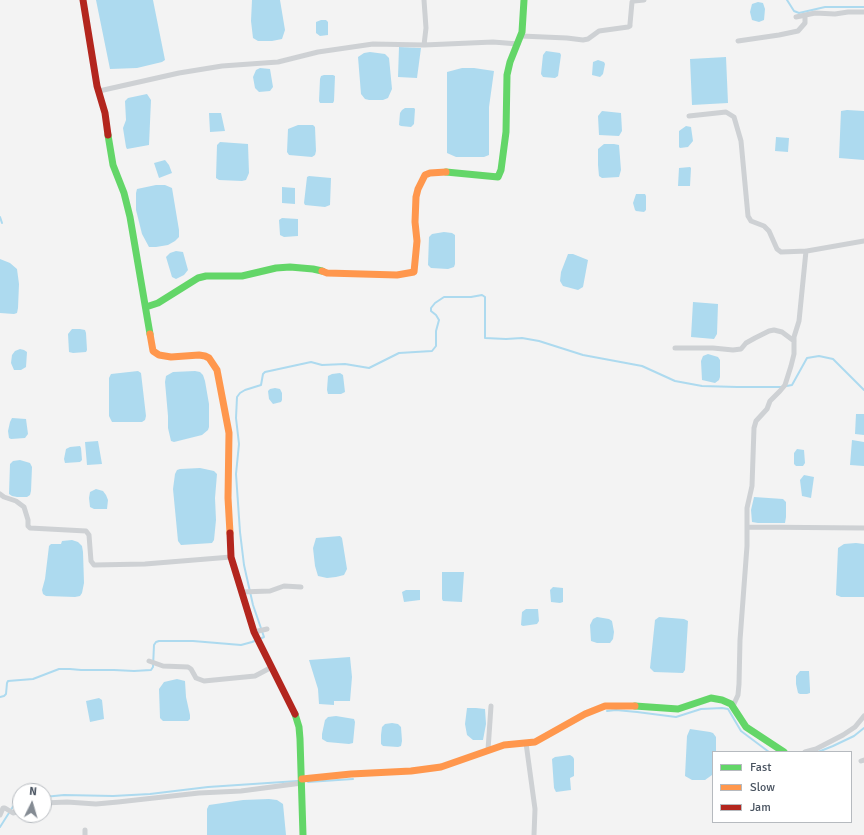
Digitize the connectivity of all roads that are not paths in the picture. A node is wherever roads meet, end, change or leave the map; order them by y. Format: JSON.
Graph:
{"nodes":[{"id":1,"x":83,"y":0,"type":"edge"},
{"id":2,"x":424,"y":0,"type":"edge"},
{"id":3,"x":524,"y":0,"type":"edge"},
{"id":4,"x":644,"y":0,"type":"edge"},
{"id":5,"x":864,"y":12,"type":"edge"},
{"id":6,"x":805,"y":16,"type":"junction"},
{"id":7,"x":796,"y":17,"type":"dead end"},
{"id":8,"x":521,"y":36,"type":"junction"},
{"id":9,"x":738,"y":40,"type":"dead end"},
{"id":10,"x":518,"y":44,"type":"junction"},
{"id":11,"x":424,"y":45,"type":"junction"},
{"id":12,"x":99,"y":91,"type":"junction"},
{"id":13,"x":689,"y":116,"type":"dead end"},
{"id":14,"x":864,"y":241,"type":"edge"},
{"id":15,"x":806,"y":251,"type":"junction"},
{"id":16,"x":146,"y":307,"type":"junction"},
{"id":17,"x":794,"y":341,"type":"junction"},
{"id":18,"x":675,"y":348,"type":"dead end"},
{"id":19,"x":0,"y":494,"type":"edge"},
{"id":20,"x":748,"y":527,"type":"junction"},
{"id":21,"x":864,"y":528,"type":"edge"},
{"id":22,"x":231,"y":557,"type":"junction"},
{"id":23,"x":301,"y":587,"type":"dead end"},
{"id":24,"x":243,"y":591,"type":"junction"},
{"id":25,"x":149,"y":661,"type":"dead end"},
{"id":26,"x":272,"y":667,"type":"junction"},
{"id":27,"x":491,"y":706,"type":"dead end"},
{"id":28,"x":733,"y":706,"type":"junction"},
{"id":29,"x":864,"y":716,"type":"edge"},
{"id":30,"x":526,"y":743,"type":"junction"},
{"id":31,"x":488,"y":750,"type":"junction"},
{"id":32,"x":782,"y":751,"type":"edge"},
{"id":33,"x":809,"y":751,"type":"edge"},
{"id":34,"x":302,"y":781,"type":"junction"},
{"id":35,"x":52,"y":802,"type":"edge"},
{"id":36,"x":12,"y":812,"type":"edge"},
{"id":37,"x":0,"y":815,"type":"edge"},
{"id":38,"x":303,"y":835,"type":"edge"},
{"id":39,"x":534,"y":835,"type":"edge"}],
"edges":[{"from":1,"to":12,"type":"street"},
{"from":2,"to":11,"type":"street"},
{"from":3,"to":8,"type":"street"},
{"from":4,"to":8,"type":"street"},
{"from":5,"to":6,"type":"street"},
{"from":6,"to":7,"type":"street"},
{"from":6,"to":9,"type":"street"},
{"from":8,"to":10,"type":"street"},
{"from":10,"to":11,"type":"street"},
{"from":10,"to":16,"type":"street"},
{"from":11,"to":12,"type":"street"},
{"from":12,"to":16,"type":"street"},
{"from":13,"to":15,"type":"street"},
{"from":14,"to":15,"type":"street"},
{"from":15,"to":17,"type":"street"},
{"from":16,"to":22,"type":"street"},
{"from":17,"to":18,"type":"street"},
{"from":17,"to":20,"type":"street"},
{"from":19,"to":22,"type":"street"},
{"from":20,"to":21,"type":"street"},
{"from":20,"to":28,"type":"street"},
{"from":22,"to":24,"type":"street"},
{"from":23,"to":24,"type":"street"},
{"from":24,"to":26,"type":"street"},
{"from":25,"to":26,"type":"street"},
{"from":26,"to":34,"type":"street"},
{"from":27,"to":31,"type":"street"},
{"from":28,"to":30,"type":"street"},
{"from":28,"to":32,"type":"street"},
{"from":29,"to":33,"type":"street"},
{"from":30,"to":31,"type":"street"},
{"from":30,"to":39,"type":"street"},
{"from":31,"to":34,"type":"street"},
{"from":34,"to":35,"type":"street"},
{"from":34,"to":38,"type":"street"},
{"from":36,"to":37,"type":"street"}]}
